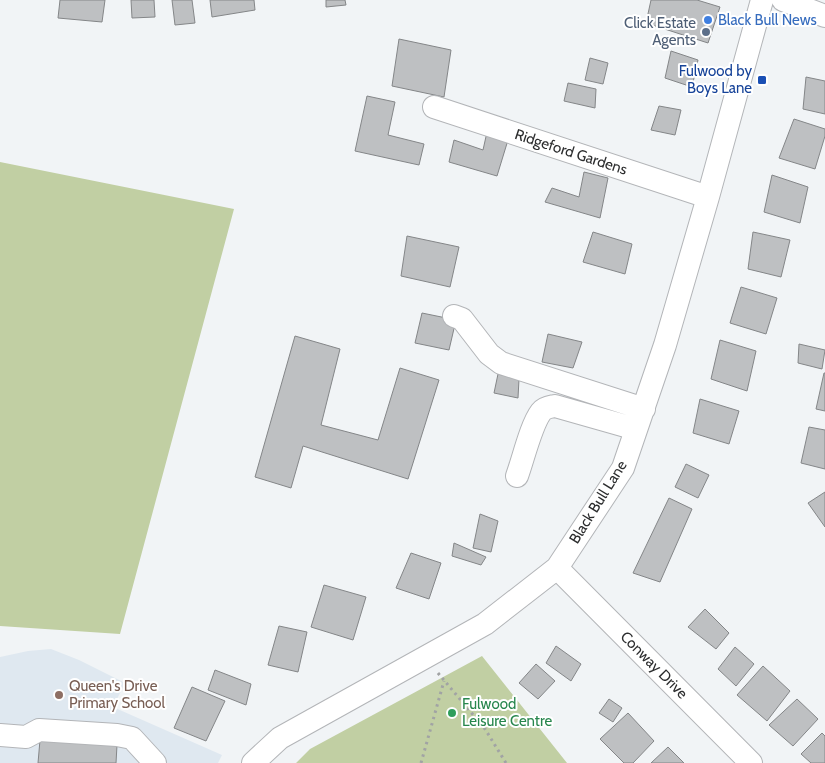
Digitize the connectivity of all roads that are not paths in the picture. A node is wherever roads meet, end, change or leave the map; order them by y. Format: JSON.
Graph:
{"nodes":[{"id":1,"x":762,"y":0,"type":"edge"},
{"id":2,"x":783,"y":0,"type":"edge"},
{"id":3,"x":825,"y":16,"type":"edge"},
{"id":4,"x":434,"y":107,"type":"dead end"},
{"id":5,"x":708,"y":197,"type":"junction"},
{"id":6,"x":454,"y":316,"type":"dead end"},
{"id":7,"x":640,"y":419,"type":"junction"},
{"id":8,"x":518,"y":476,"type":"dead end"},
{"id":9,"x":556,"y":568,"type":"junction"},
{"id":10,"x":0,"y":735,"type":"edge"},
{"id":11,"x":155,"y":763,"type":"edge"},
{"id":12,"x":253,"y":763,"type":"edge"},
{"id":13,"x":751,"y":763,"type":"edge"}],
"edges":[{"from":1,"to":5,"type":"street","name":"Black Bull Lane"},
{"from":2,"to":3,"type":"street"},
{"from":4,"to":5,"type":"street","name":"Ridgeford Gardens"},
{"from":5,"to":7,"type":"street","name":"Black Bull Lane"},
{"from":6,"to":7,"type":"street"},
{"from":7,"to":8,"type":"street"},
{"from":7,"to":9,"type":"street","name":"Black Bull Lane"},
{"from":9,"to":12,"type":"street","name":"Black Bull Lane"},
{"from":9,"to":13,"type":"street","name":"Conway Drive"},
{"from":10,"to":11,"type":"street"}]}
